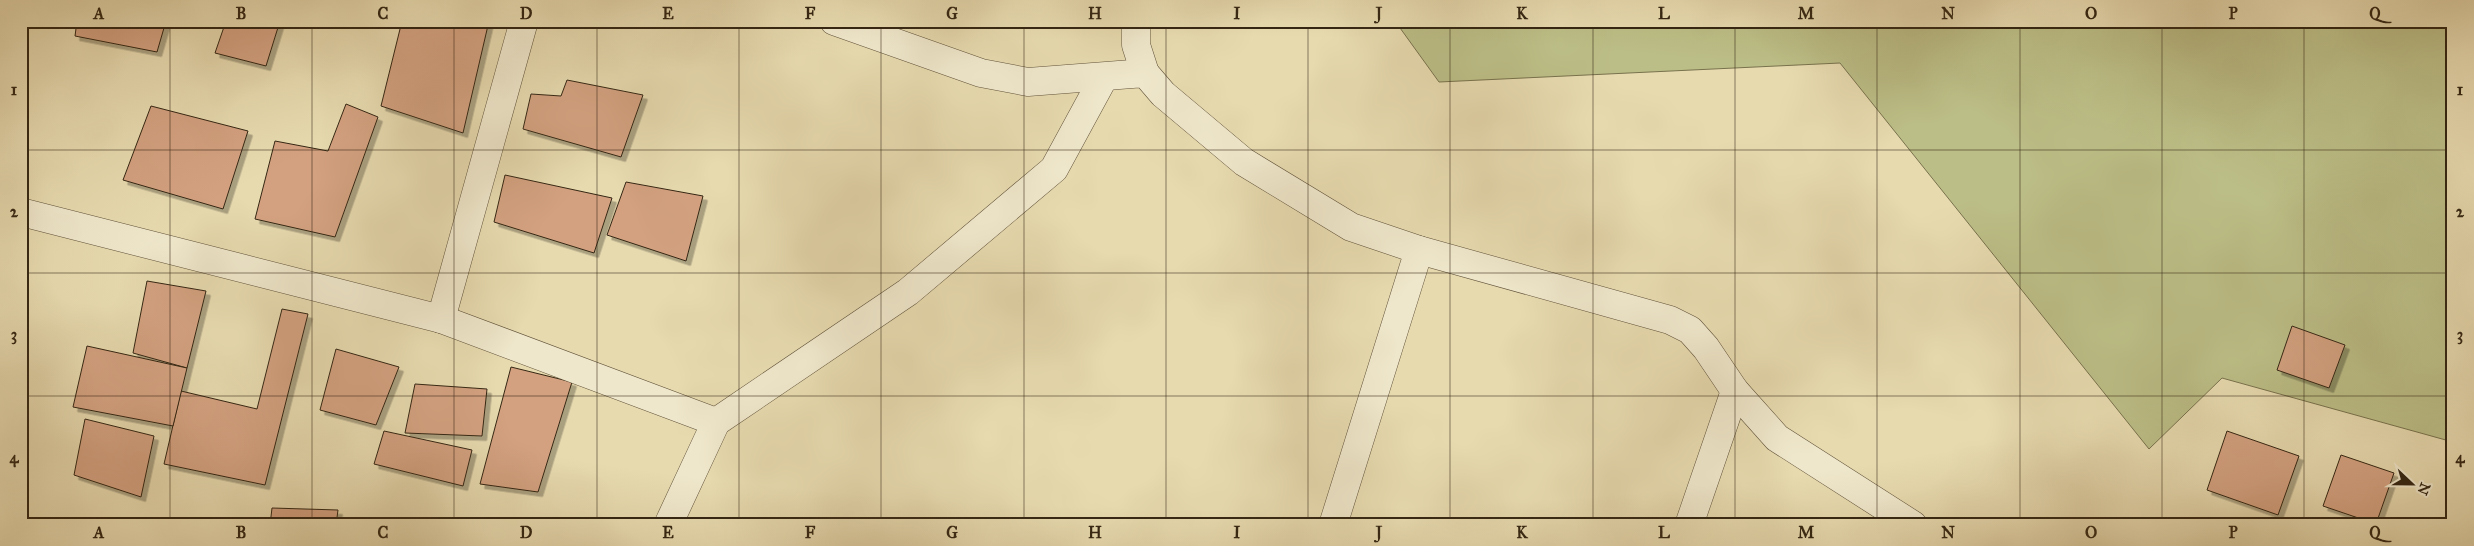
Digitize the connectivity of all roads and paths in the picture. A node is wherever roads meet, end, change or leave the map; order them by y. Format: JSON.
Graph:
{"nodes":[{"id":1,"x":524,"y":21,"type":"edge"},
{"id":2,"x":834,"y":21,"type":"edge"},
{"id":3,"x":1136,"y":21,"type":"edge"},
{"id":4,"x":1145,"y":73,"type":"junction"},
{"id":5,"x":1104,"y":77,"type":"junction"},
{"id":6,"x":21,"y":212,"type":"edge"},
{"id":7,"x":1418,"y":250,"type":"junction"},
{"id":8,"x":442,"y":320,"type":"junction"},
{"id":9,"x":1735,"y":391,"type":"junction"},
{"id":10,"x":716,"y":422,"type":"junction"},
{"id":11,"x":668,"y":525,"type":"edge"},
{"id":12,"x":1333,"y":525,"type":"edge"},
{"id":13,"x":1689,"y":525,"type":"edge"},
{"id":14,"x":1913,"y":525,"type":"edge"}],
"edges":[{"from":1,"to":8,"type":"street"},
{"from":2,"to":5,"type":"street"},
{"from":3,"to":4,"type":"street"},
{"from":4,"to":5,"type":"street"},
{"from":4,"to":7,"type":"street"},
{"from":5,"to":10,"type":"street"},
{"from":6,"to":8,"type":"street"},
{"from":7,"to":9,"type":"street"},
{"from":7,"to":12,"type":"street"},
{"from":8,"to":10,"type":"street"},
{"from":9,"to":13,"type":"street"},
{"from":9,"to":14,"type":"street"},
{"from":10,"to":11,"type":"street"}]}
